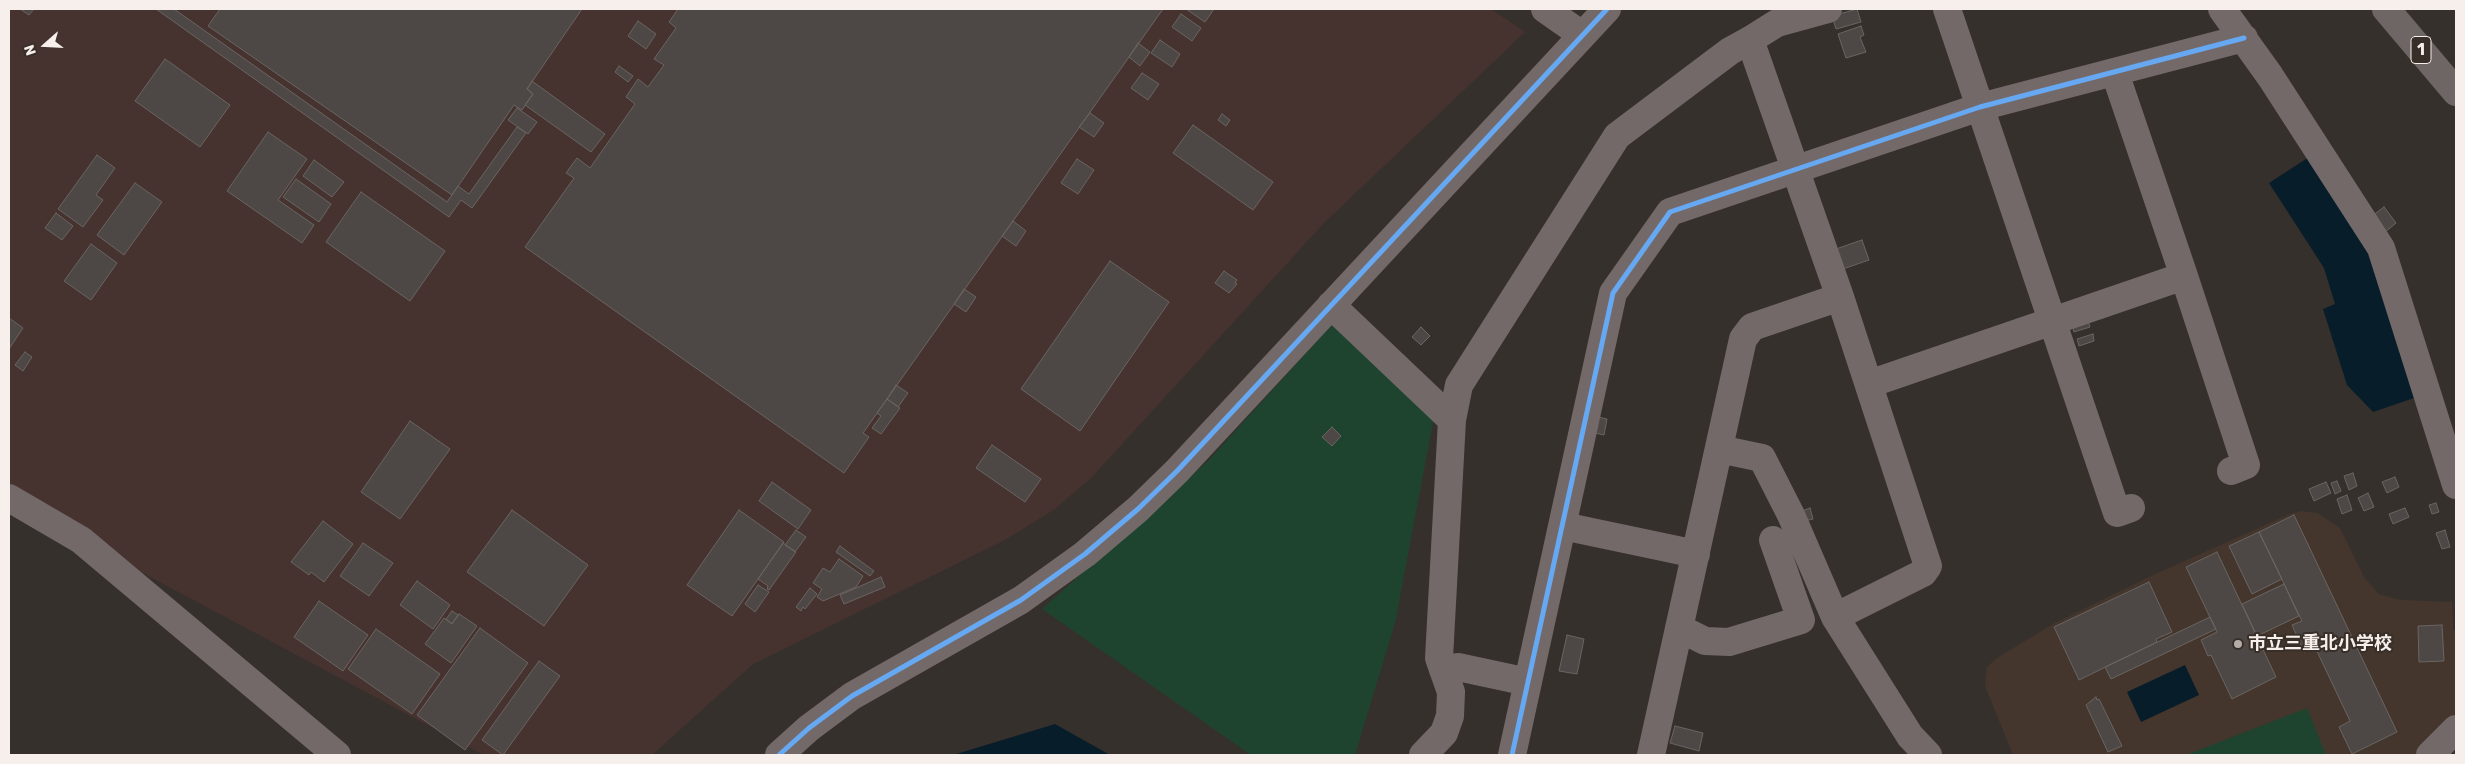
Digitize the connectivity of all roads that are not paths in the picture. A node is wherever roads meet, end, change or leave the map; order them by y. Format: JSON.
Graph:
{"nodes":[{"id":1,"x":1545,"y":9,"type":"edge"},
{"id":2,"x":1607,"y":9,"type":"edge"},
{"id":3,"x":1828,"y":9,"type":"edge"},
{"id":4,"x":1947,"y":9,"type":"edge"},
{"id":5,"x":2222,"y":9,"type":"edge"},
{"id":6,"x":2386,"y":9,"type":"edge"},
{"id":7,"x":1582,"y":35,"type":"junction"},
{"id":8,"x":2244,"y":38,"type":"junction"},
{"id":9,"x":1750,"y":40,"type":"junction"},
{"id":10,"x":2115,"y":73,"type":"junction"},
{"id":11,"x":2456,"y":92,"type":"edge"},
{"id":12,"x":1980,"y":107,"type":"junction"},
{"id":13,"x":1796,"y":168,"type":"junction"},
{"id":14,"x":2184,"y":276,"type":"junction"},
{"id":15,"x":1840,"y":297,"type":"junction"},
{"id":16,"x":1331,"y":305,"type":"junction"},
{"id":17,"x":2052,"y":321,"type":"junction"},
{"id":18,"x":1869,"y":384,"type":"junction"},
{"id":19,"x":1452,"y":420,"type":"junction"},
{"id":20,"x":1719,"y":449,"type":"junction"},
{"id":21,"x":2231,"y":471,"type":"dead end"},
{"id":22,"x":2456,"y":485,"type":"edge"},
{"id":23,"x":9,"y":498,"type":"edge"},
{"id":24,"x":2131,"y":508,"type":"dead end"},
{"id":25,"x":1563,"y":526,"type":"junction"},
{"id":26,"x":1773,"y":540,"type":"dead end"},
{"id":27,"x":1696,"y":554,"type":"junction"},
{"id":28,"x":1835,"y":617,"type":"junction"},
{"id":29,"x":1679,"y":628,"type":"junction"},
{"id":30,"x":1443,"y":670,"type":"junction"},
{"id":31,"x":1528,"y":682,"type":"junction"},
{"id":32,"x":2456,"y":728,"type":"edge"},
{"id":33,"x":337,"y":755,"type":"edge"},
{"id":34,"x":779,"y":755,"type":"edge"},
{"id":35,"x":1423,"y":755,"type":"edge"},
{"id":36,"x":1512,"y":755,"type":"edge"},
{"id":37,"x":1651,"y":755,"type":"edge"},
{"id":38,"x":1928,"y":755,"type":"edge"},
{"id":39,"x":2430,"y":755,"type":"edge"}],
"edges":[{"from":1,"to":7,"type":"street"},
{"from":2,"to":7,"type":"street"},
{"from":3,"to":9,"type":"street"},
{"from":4,"to":12,"type":"street"},
{"from":5,"to":8,"type":"street"},
{"from":6,"to":11,"type":"highway","number":"1"},
{"from":7,"to":16,"type":"street"},
{"from":8,"to":10,"type":"street"},
{"from":8,"to":22,"type":"street"},
{"from":9,"to":13,"type":"street"},
{"from":9,"to":19,"type":"street"},
{"from":10,"to":12,"type":"street"},
{"from":10,"to":14,"type":"street"},
{"from":12,"to":13,"type":"street"},
{"from":12,"to":17,"type":"street"},
{"from":13,"to":15,"type":"street"},
{"from":13,"to":25,"type":"street"},
{"from":14,"to":17,"type":"street"},
{"from":14,"to":21,"type":"street"},
{"from":15,"to":18,"type":"street"},
{"from":15,"to":20,"type":"street"},
{"from":16,"to":19,"type":"street"},
{"from":16,"to":34,"type":"street"},
{"from":17,"to":18,"type":"street"},
{"from":17,"to":24,"type":"street"},
{"from":18,"to":28,"type":"street"},
{"from":19,"to":30,"type":"street"},
{"from":20,"to":27,"type":"street"},
{"from":20,"to":28,"type":"street"},
{"from":23,"to":33,"type":"street"},
{"from":25,"to":27,"type":"street"},
{"from":25,"to":31,"type":"street"},
{"from":26,"to":29,"type":"street"},
{"from":27,"to":29,"type":"street"},
{"from":28,"to":38,"type":"street"},
{"from":29,"to":37,"type":"street"},
{"from":30,"to":31,"type":"street"},
{"from":30,"to":35,"type":"street"},
{"from":31,"to":36,"type":"street"},
{"from":32,"to":39,"type":"street"}]}
